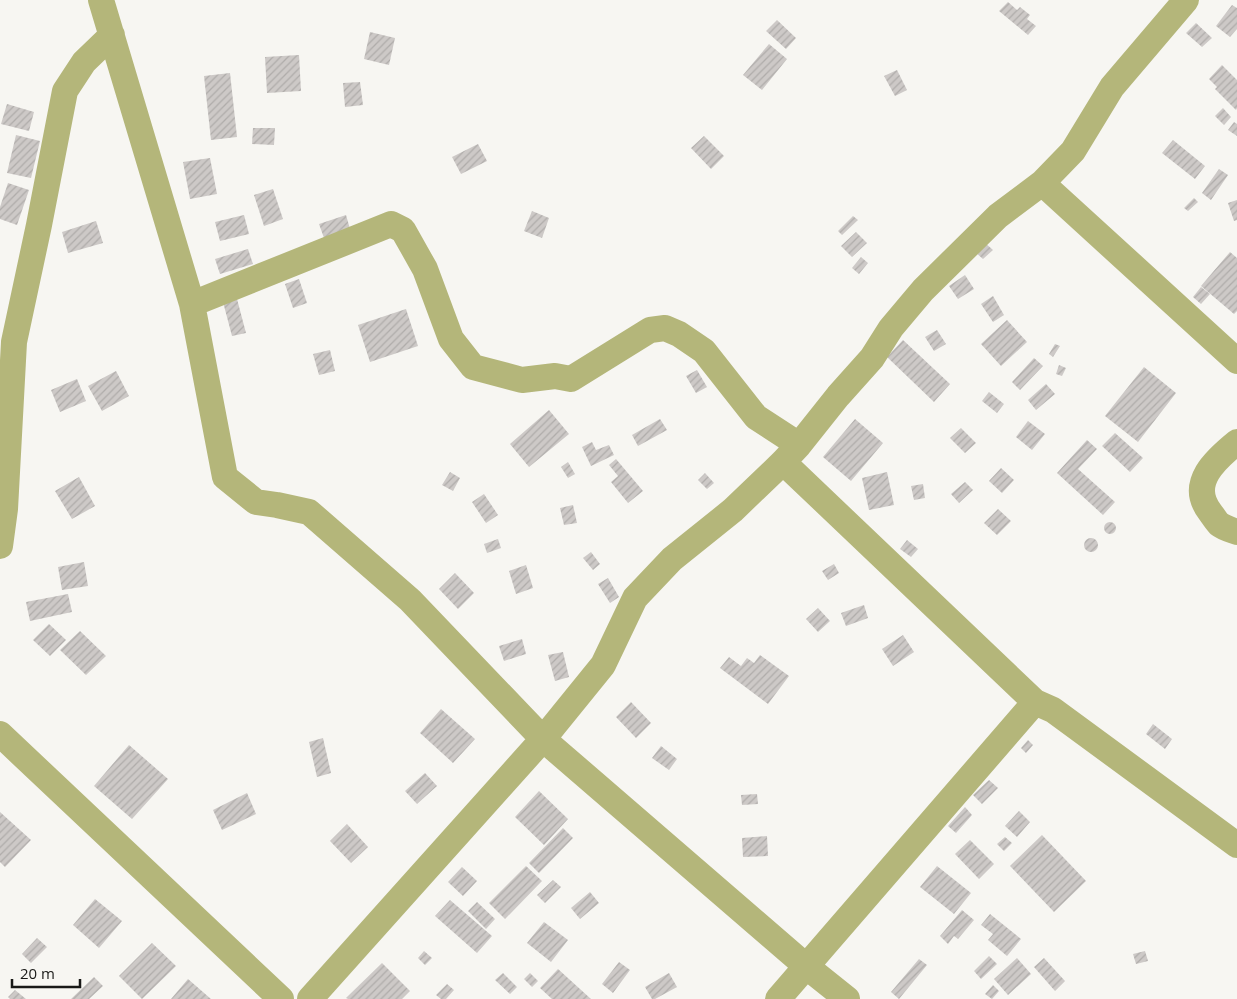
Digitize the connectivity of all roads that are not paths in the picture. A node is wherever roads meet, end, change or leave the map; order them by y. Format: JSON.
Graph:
{"nodes":[{"id":1,"x":100,"y":0,"type":"edge"},
{"id":2,"x":1186,"y":0,"type":"edge"},
{"id":3,"x":112,"y":35,"type":"junction"},
{"id":4,"x":1042,"y":183,"type":"junction"},
{"id":5,"x":192,"y":304,"type":"junction"},
{"id":6,"x":1237,"y":361,"type":"edge"},
{"id":7,"x":1237,"y":442,"type":"edge"},
{"id":8,"x":791,"y":453,"type":"junction"},
{"id":9,"x":1237,"y":532,"type":"edge"},
{"id":10,"x":0,"y":546,"type":"edge"},
{"id":11,"x":1035,"y":702,"type":"junction"},
{"id":12,"x":0,"y":734,"type":"edge"},
{"id":13,"x":543,"y":739,"type":"junction"},
{"id":14,"x":1237,"y":845,"type":"edge"},
{"id":15,"x":807,"y":967,"type":"junction"},
{"id":16,"x":281,"y":999,"type":"edge"},
{"id":17,"x":310,"y":999,"type":"edge"},
{"id":18,"x":778,"y":999,"type":"edge"},
{"id":19,"x":847,"y":999,"type":"edge"}],
"edges":[{"from":1,"to":3,"type":"street"},
{"from":2,"to":4,"type":"street"},
{"from":3,"to":5,"type":"street"},
{"from":3,"to":10,"type":"street"},
{"from":4,"to":6,"type":"street"},
{"from":4,"to":8,"type":"street"},
{"from":5,"to":8,"type":"street"},
{"from":5,"to":13,"type":"street"},
{"from":7,"to":9,"type":"street"},
{"from":8,"to":11,"type":"street"},
{"from":8,"to":13,"type":"street"},
{"from":11,"to":14,"type":"street"},
{"from":11,"to":15,"type":"street"},
{"from":12,"to":16,"type":"street"},
{"from":13,"to":15,"type":"street"},
{"from":13,"to":17,"type":"street"},
{"from":15,"to":18,"type":"street"},
{"from":15,"to":19,"type":"street"}]}
